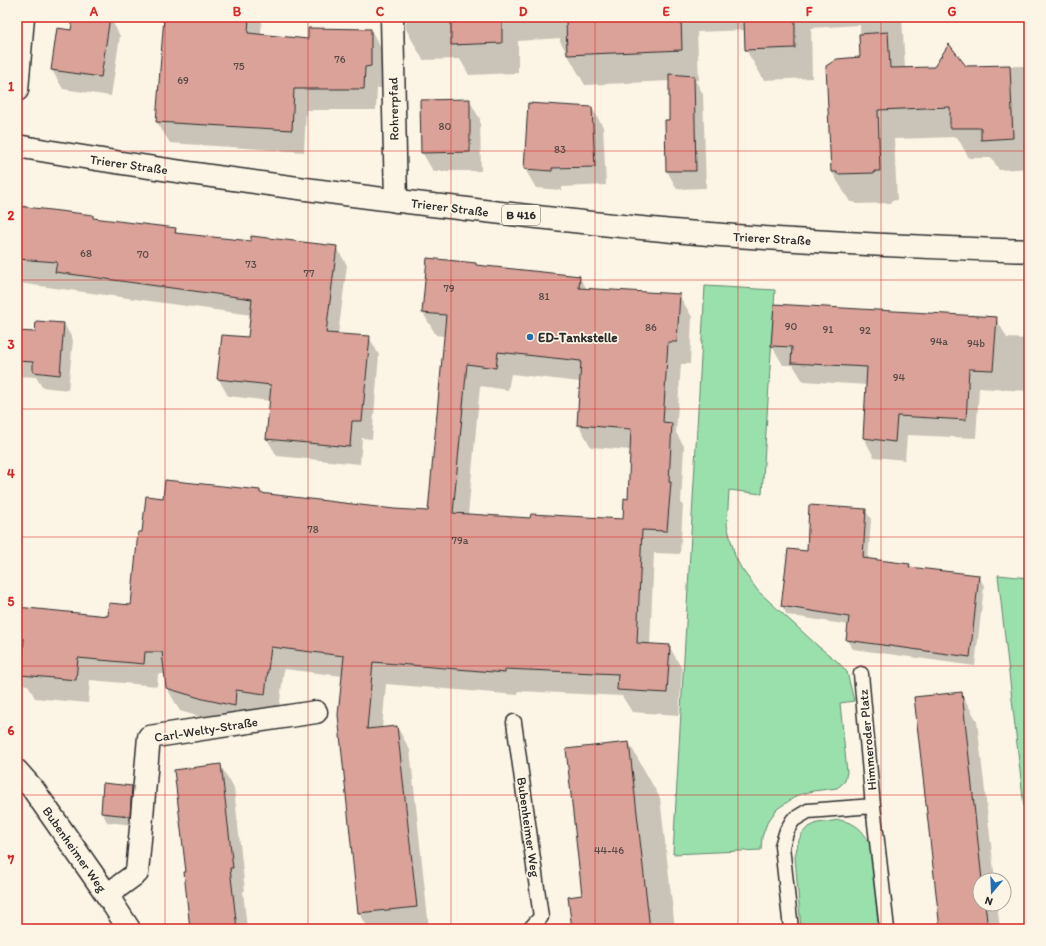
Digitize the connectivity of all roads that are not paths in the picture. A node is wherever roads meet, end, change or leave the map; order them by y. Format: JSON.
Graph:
{"nodes":[{"id":1,"x":23,"y":17,"type":"edge"},
{"id":2,"x":392,"y":17,"type":"edge"},
{"id":3,"x":17,"y":90,"type":"edge"},
{"id":4,"x":17,"y":146,"type":"edge"},
{"id":5,"x":396,"y":201,"type":"junction"},
{"id":6,"x":1029,"y":251,"type":"edge"},
{"id":7,"x":861,"y":674,"type":"dead end"},
{"id":8,"x":316,"y":712,"type":"dead end"},
{"id":9,"x":514,"y":722,"type":"dead end"},
{"id":10,"x":17,"y":771,"type":"edge"},
{"id":11,"x":873,"y":806,"type":"junction"},
{"id":12,"x":107,"y":895,"type":"junction"},
{"id":13,"x":129,"y":929,"type":"edge"},
{"id":14,"x":530,"y":929,"type":"edge"},
{"id":15,"x":791,"y":929,"type":"edge"},
{"id":16,"x":887,"y":929,"type":"edge"}],
"edges":[{"from":1,"to":3,"type":"main road"},
{"from":2,"to":5,"type":"main road","name":"Rohrerpfad"},
{"from":4,"to":5,"type":"main road","name":"Trierer Straße","number":"B 416"},
{"from":5,"to":6,"type":"main road","name":"Trierer Straße","number":"B 416"},
{"from":7,"to":11,"type":"lane","name":"Himmeroder Platz"},
{"from":8,"to":12,"type":"main road","name":"Carl-Welty-Straße"},
{"from":9,"to":14,"type":"lane","name":"Bubenheimer Weg"},
{"from":10,"to":12,"type":"main road","name":"Bubenheimer Weg"},
{"from":11,"to":15,"type":"lane","name":"Himmeroder Platz"},
{"from":11,"to":16,"type":"lane","name":"Himmeroder Platz"},
{"from":12,"to":13,"type":"main road","name":"Bubenheimer Weg"}]}
